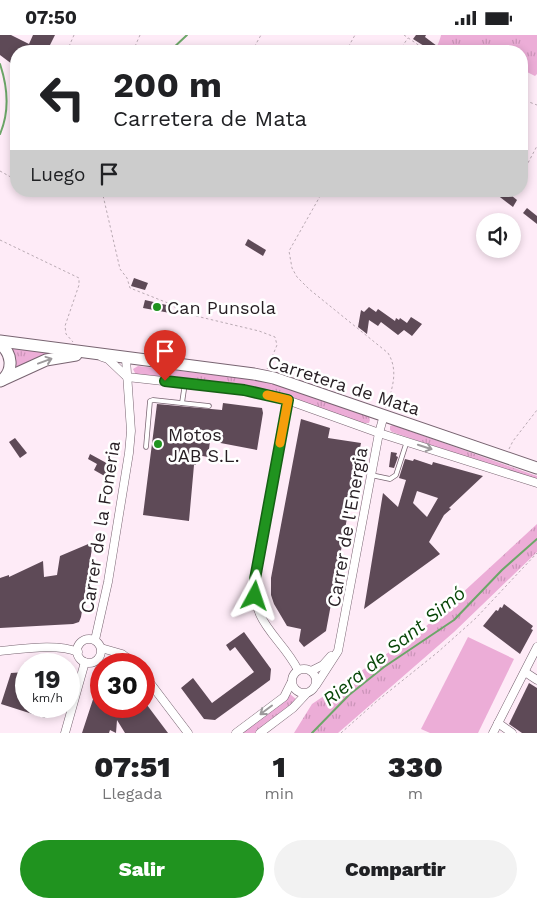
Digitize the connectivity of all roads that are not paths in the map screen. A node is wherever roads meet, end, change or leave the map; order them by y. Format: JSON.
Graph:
{"nodes":[{"id":1,"x":0,"y":343,"type":"edge"},
{"id":2,"x":92,"y":354,"type":"junction"},
{"id":3,"x":126,"y":359,"type":"junction"},
{"id":4,"x":127,"y":377,"type":"junction"},
{"id":5,"x":2,"y":379,"type":"edge"},
{"id":6,"x":184,"y":383,"type":"junction"},
{"id":7,"x":288,"y":400,"type":"junction"},
{"id":8,"x":182,"y":403,"type":"junction"},
{"id":9,"x":209,"y":406,"type":"dead end"},
{"id":10,"x":384,"y":415,"type":"junction"},
{"id":11,"x":378,"y":433,"type":"junction"},
{"id":12,"x":407,"y":441,"type":"junction"},
{"id":13,"x":146,"y":447,"type":"dead end"},
{"id":14,"x":537,"y":468,"type":"edge"},
{"id":15,"x":371,"y":475,"type":"junction"},
{"id":16,"x":537,"y":483,"type":"edge"},
{"id":17,"x":95,"y":640,"type":"junction"},
{"id":18,"x":340,"y":644,"type":"junction"},
{"id":19,"x":537,"y":647,"type":"edge"},
{"id":20,"x":101,"y":648,"type":"junction"},
{"id":21,"x":0,"y":651,"type":"edge"},
{"id":22,"x":78,"y":652,"type":"junction"},
{"id":23,"x":118,"y":653,"type":"edge"},
{"id":24,"x":85,"y":662,"type":"junction"},
{"id":25,"x":298,"y":670,"type":"junction"},
{"id":26,"x":311,"y":671,"type":"junction"},
{"id":27,"x":525,"y":672,"type":"junction"},
{"id":28,"x":537,"y":681,"type":"edge"},
{"id":29,"x":291,"y":683,"type":"junction"},
{"id":30,"x":316,"y":685,"type":"junction"},
{"id":31,"x":155,"y":690,"type":"edge"},
{"id":32,"x":306,"y":694,"type":"junction"},
{"id":33,"x":498,"y":723,"type":"junction"},
{"id":34,"x":185,"y":731,"type":"edge"},
{"id":35,"x":65,"y":733,"type":"edge"},
{"id":36,"x":236,"y":733,"type":"edge"},
{"id":37,"x":260,"y":733,"type":"edge"},
{"id":38,"x":493,"y":733,"type":"edge"},
{"id":39,"x":512,"y":733,"type":"edge"}],
"edges":[{"from":1,"to":2,"type":"street"},
{"from":1,"to":5,"type":"street"},
{"from":2,"to":3,"type":"street","name":"Carretera de Mata"},
{"from":2,"to":4,"type":"street"},
{"from":5,"to":2,"type":"street","one_way":true},
{"from":3,"to":4,"type":"street","name":"Carrer de la Foneria"},
{"from":3,"to":10,"type":"street","name":"Carretera de Mata"},
{"from":4,"to":6,"type":"street","name":"Carretera de Mata"},
{"from":4,"to":17,"type":"street","name":"Carrer de la Foneria"},
{"from":6,"to":7,"type":"street","name":"Carretera de Mata"},
{"from":6,"to":8,"type":"lane"},
{"from":7,"to":11,"type":"street","name":"Carretera de Mata"},
{"from":7,"to":25,"type":"street"},
{"from":8,"to":9,"type":"lane"},
{"from":8,"to":13,"type":"lane"},
{"from":10,"to":11,"type":"street","name":"Carrer de l'Energia"},
{"from":10,"to":14,"type":"street","name":"Carretera de Mata"},
{"from":11,"to":12,"type":"street","name":"Carretera de Mata"},
{"from":11,"to":15,"type":"street","name":"Carrer de l'Energia"},
{"from":12,"to":15,"type":"lane"},
{"from":12,"to":16,"type":"street","name":"Carretera de Mata","one_way":true},
{"from":15,"to":18,"type":"street","name":"Carrer de l'Energia"},
{"from":17,"to":20,"type":"street"},
{"from":17,"to":22,"type":"street"},
{"from":18,"to":26,"type":"street","name":"Carrer de l'Energia"},
{"from":18,"to":30,"type":"street","name":"Carrer de l'Energia"},
{"from":19,"to":27,"type":"street"},
{"from":20,"to":23,"type":"street"},
{"from":20,"to":24,"type":"street"},
{"from":21,"to":22,"type":"street"},
{"from":22,"to":24,"type":"street"},
{"from":24,"to":35,"type":"street"},
{"from":25,"to":26,"type":"street"},
{"from":25,"to":29,"type":"street"},
{"from":26,"to":30,"type":"street"},
{"from":27,"to":28,"type":"street"},
{"from":27,"to":33,"type":"street"},
{"from":29,"to":32,"type":"street"},
{"from":29,"to":36,"type":"street","one_way":true},
{"from":30,"to":32,"type":"street"},
{"from":31,"to":34,"type":"street"},
{"from":32,"to":37,"type":"street"},
{"from":33,"to":38,"type":"street"},
{"from":33,"to":39,"type":"street"}]}
